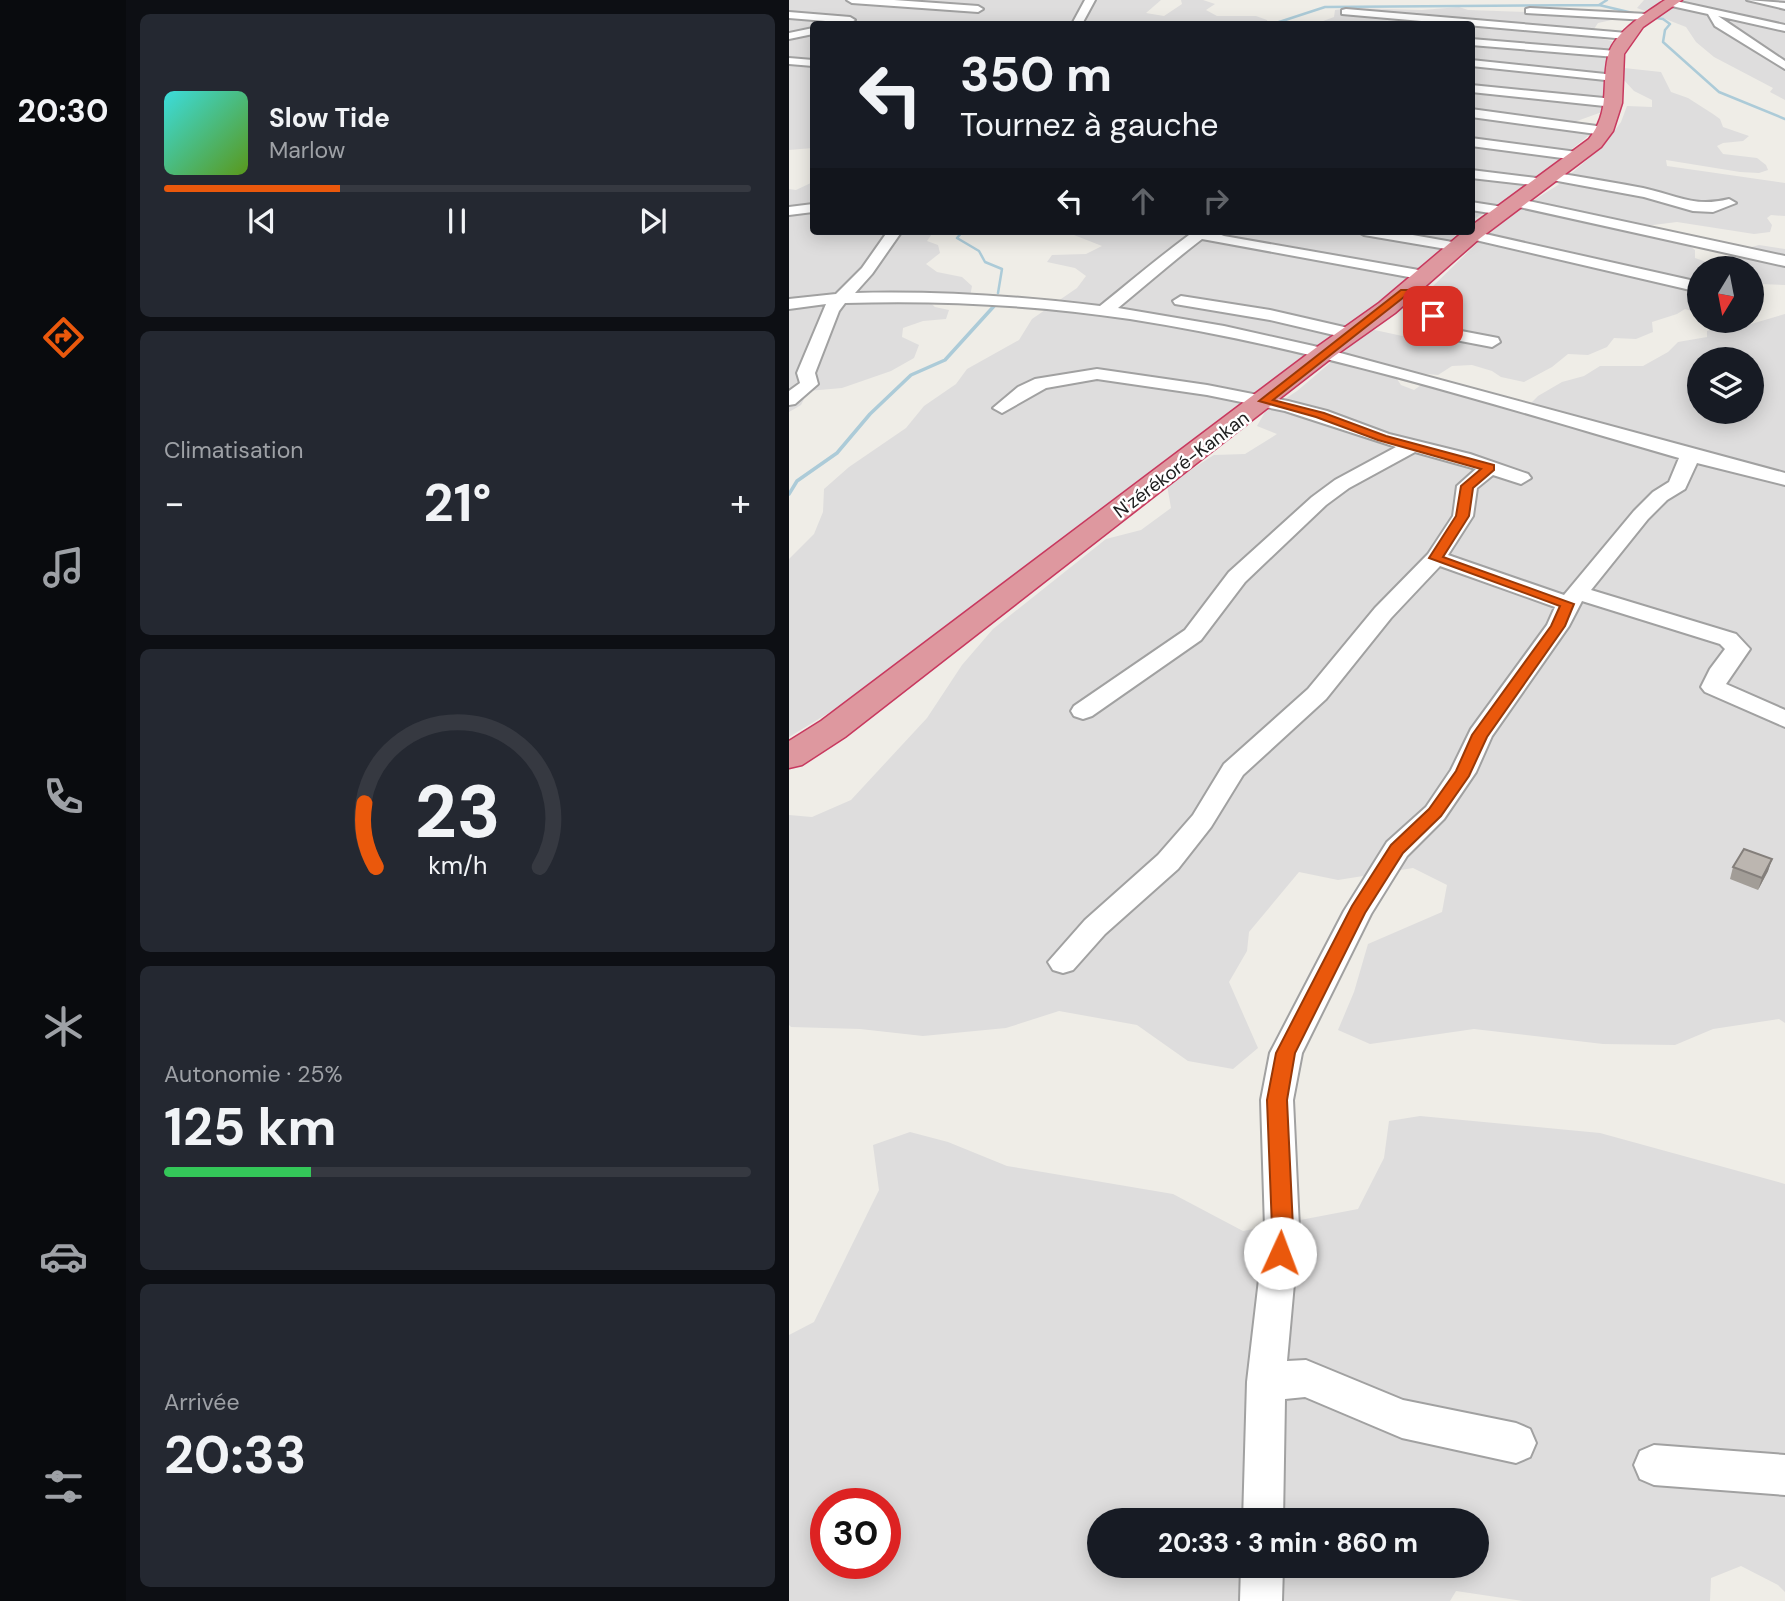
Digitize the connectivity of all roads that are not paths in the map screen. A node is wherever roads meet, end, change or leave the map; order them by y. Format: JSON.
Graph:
{"nodes":[{"id":1,"x":852,"y":0,"type":"edge"},
{"id":2,"x":986,"y":0,"type":"edge"},
{"id":3,"x":1090,"y":0,"type":"edge"},
{"id":4,"x":1752,"y":0,"type":"edge"},
{"id":5,"x":878,"y":2,"type":"junction"},
{"id":6,"x":1663,"y":5,"type":"edge"},
{"id":7,"x":1785,"y":6,"type":"edge"},
{"id":8,"x":1515,"y":10,"type":"dead end"},
{"id":9,"x":1708,"y":11,"type":"junction"},
{"id":10,"x":1346,"y":12,"type":"dead end"},
{"id":11,"x":789,"y":15,"type":"edge"},
{"id":12,"x":1477,"y":18,"type":"junction"},
{"id":13,"x":850,"y":20,"type":"junction"},
{"id":14,"x":846,"y":21,"type":"edge"},
{"id":15,"x":1079,"y":21,"type":"edge"},
{"id":16,"x":1475,"y":28,"type":"edge"},
{"id":17,"x":1785,"y":28,"type":"edge"},
{"id":18,"x":810,"y":32,"type":"edge"},
{"id":19,"x":789,"y":36,"type":"edge"},
{"id":20,"x":1475,"y":43,"type":"edge"},
{"id":21,"x":792,"y":62,"type":"edge"},
{"id":22,"x":810,"y":63,"type":"edge"},
{"id":23,"x":1475,"y":63,"type":"edge"},
{"id":24,"x":1785,"y":66,"type":"edge"},
{"id":25,"x":1618,"y":68,"type":"junction"},
{"id":26,"x":1475,"y":87,"type":"edge"},
{"id":27,"x":1475,"y":114,"type":"edge"},
{"id":28,"x":1605,"y":131,"type":"junction"},
{"id":29,"x":1475,"y":143,"type":"edge"},
{"id":30,"x":1577,"y":156,"type":"junction"},
{"id":31,"x":1475,"y":174,"type":"edge"},
{"id":32,"x":1546,"y":179,"type":"junction"},
{"id":33,"x":1729,"y":203,"type":"dead end"},
{"id":34,"x":1475,"y":206,"type":"edge"},
{"id":35,"x":1509,"y":207,"type":"junction"},
{"id":36,"x":810,"y":208,"type":"edge"},
{"id":37,"x":789,"y":212,"type":"edge"},
{"id":38,"x":1475,"y":233,"type":"edge"},
{"id":39,"x":892,"y":235,"type":"edge"},
{"id":40,"x":1193,"y":235,"type":"edge"},
{"id":41,"x":1213,"y":235,"type":"edge"},
{"id":42,"x":1404,"y":235,"type":"edge"},
{"id":43,"x":1473,"y":235,"type":"edge"},
{"id":44,"x":1465,"y":241,"type":"junction"},
{"id":45,"x":1785,"y":261,"type":"edge"},
{"id":46,"x":1425,"y":275,"type":"junction"},
{"id":47,"x":1687,"y":285,"type":"edge"},
{"id":48,"x":1404,"y":292,"type":"junction"},
{"id":49,"x":841,"y":297,"type":"junction"},
{"id":50,"x":1181,"y":301,"type":"dead end"},
{"id":51,"x":789,"y":304,"type":"edge"},
{"id":52,"x":1106,"y":309,"type":"junction"},
{"id":53,"x":1351,"y":334,"type":"junction"},
{"id":54,"x":1492,"y":342,"type":"dead end"},
{"id":55,"x":1325,"y":352,"type":"junction"},
{"id":56,"x":789,"y":400,"type":"edge"},
{"id":57,"x":1264,"y":401,"type":"junction"},
{"id":58,"x":1002,"y":408,"type":"dead end"},
{"id":59,"x":1414,"y":445,"type":"junction"},
{"id":60,"x":1690,"y":455,"type":"junction"},
{"id":61,"x":1490,"y":468,"type":"junction"},
{"id":62,"x":1521,"y":478,"type":"dead end"},
{"id":63,"x":1785,"y":479,"type":"edge"},
{"id":64,"x":1435,"y":558,"type":"junction"},
{"id":65,"x":1573,"y":598,"type":"junction"},
{"id":66,"x":1083,"y":711,"type":"dead end"},
{"id":67,"x":1785,"y":719,"type":"edge"},
{"id":68,"x":789,"y":757,"type":"edge"},
{"id":69,"x":1063,"y":962,"type":"dead end"},
{"id":70,"x":1266,"y":1381,"type":"junction"},
{"id":71,"x":1515,"y":1443,"type":"dead end"},
{"id":72,"x":1654,"y":1465,"type":"dead end"},
{"id":73,"x":1785,"y":1475,"type":"edge"},
{"id":74,"x":1263,"y":1508,"type":"edge"},
{"id":75,"x":1262,"y":1578,"type":"edge"},
{"id":76,"x":1261,"y":1601,"type":"edge"}],
"edges":[{"from":1,"to":5,"type":"street"},
{"from":2,"to":5,"type":"street"},
{"from":3,"to":15,"type":"street"},
{"from":4,"to":7,"type":"street"},
{"from":5,"to":13,"type":"street"},
{"from":6,"to":8,"type":"street"},
{"from":6,"to":9,"type":"street"},
{"from":6,"to":25,"type":"highway","name":"N'zérékoré-Kankan"},
{"from":9,"to":17,"type":"street"},
{"from":9,"to":24,"type":"street"},
{"from":10,"to":12,"type":"street"},
{"from":11,"to":13,"type":"street"},
{"from":12,"to":16,"type":"street"},
{"from":12,"to":25,"type":"street"},
{"from":13,"to":14,"type":"street"},
{"from":18,"to":19,"type":"street"},
{"from":20,"to":25,"type":"street"},
{"from":21,"to":22,"type":"street"},
{"from":23,"to":25,"type":"street"},
{"from":25,"to":26,"type":"street"},
{"from":25,"to":28,"type":"highway","name":"N'zérékoré-Kankan"},
{"from":27,"to":28,"type":"street"},
{"from":28,"to":30,"type":"highway","name":"N'zérékoré-Kankan"},
{"from":29,"to":30,"type":"street"},
{"from":30,"to":32,"type":"highway","name":"N'zérékoré-Kankan"},
{"from":31,"to":32,"type":"street"},
{"from":32,"to":33,"type":"street"},
{"from":32,"to":35,"type":"highway","name":"N'zérékoré-Kankan"},
{"from":34,"to":35,"type":"street"},
{"from":35,"to":38,"type":"highway","name":"N'zérékoré-Kankan"},
{"from":35,"to":45,"type":"street"},
{"from":36,"to":37,"type":"street"},
{"from":39,"to":49,"type":"street"},
{"from":40,"to":52,"type":"street"},
{"from":41,"to":46,"type":"street"},
{"from":42,"to":44,"type":"street"},
{"from":43,"to":44,"type":"highway","name":"N'zérékoré-Kankan"},
{"from":44,"to":46,"type":"highway","name":"N'zérékoré-Kankan"},
{"from":44,"to":47,"type":"street"},
{"from":46,"to":48,"type":"highway","name":"N'zérékoré-Kankan"},
{"from":48,"to":53,"type":"highway","name":"N'zérékoré-Kankan"},
{"from":48,"to":54,"type":"street"},
{"from":49,"to":51,"type":"street"},
{"from":49,"to":52,"type":"street"},
{"from":49,"to":56,"type":"street"},
{"from":50,"to":53,"type":"street"},
{"from":52,"to":55,"type":"street"},
{"from":53,"to":55,"type":"highway","name":"N'zérékoré-Kankan"},
{"from":55,"to":57,"type":"highway","name":"N'zérékoré-Kankan"},
{"from":55,"to":60,"type":"street"},
{"from":57,"to":58,"type":"street"},
{"from":57,"to":59,"type":"street"},
{"from":57,"to":68,"type":"highway","name":"N'zérékoré-Kankan"},
{"from":59,"to":61,"type":"street"},
{"from":59,"to":66,"type":"street"},
{"from":60,"to":63,"type":"street"},
{"from":60,"to":65,"type":"street"},
{"from":61,"to":62,"type":"street"},
{"from":61,"to":64,"type":"street"},
{"from":64,"to":65,"type":"street"},
{"from":64,"to":69,"type":"street"},
{"from":65,"to":67,"type":"street"},
{"from":65,"to":70,"type":"street"},
{"from":70,"to":71,"type":"street"},
{"from":70,"to":74,"type":"street"},
{"from":72,"to":73,"type":"street"},
{"from":75,"to":76,"type":"street"}]}
